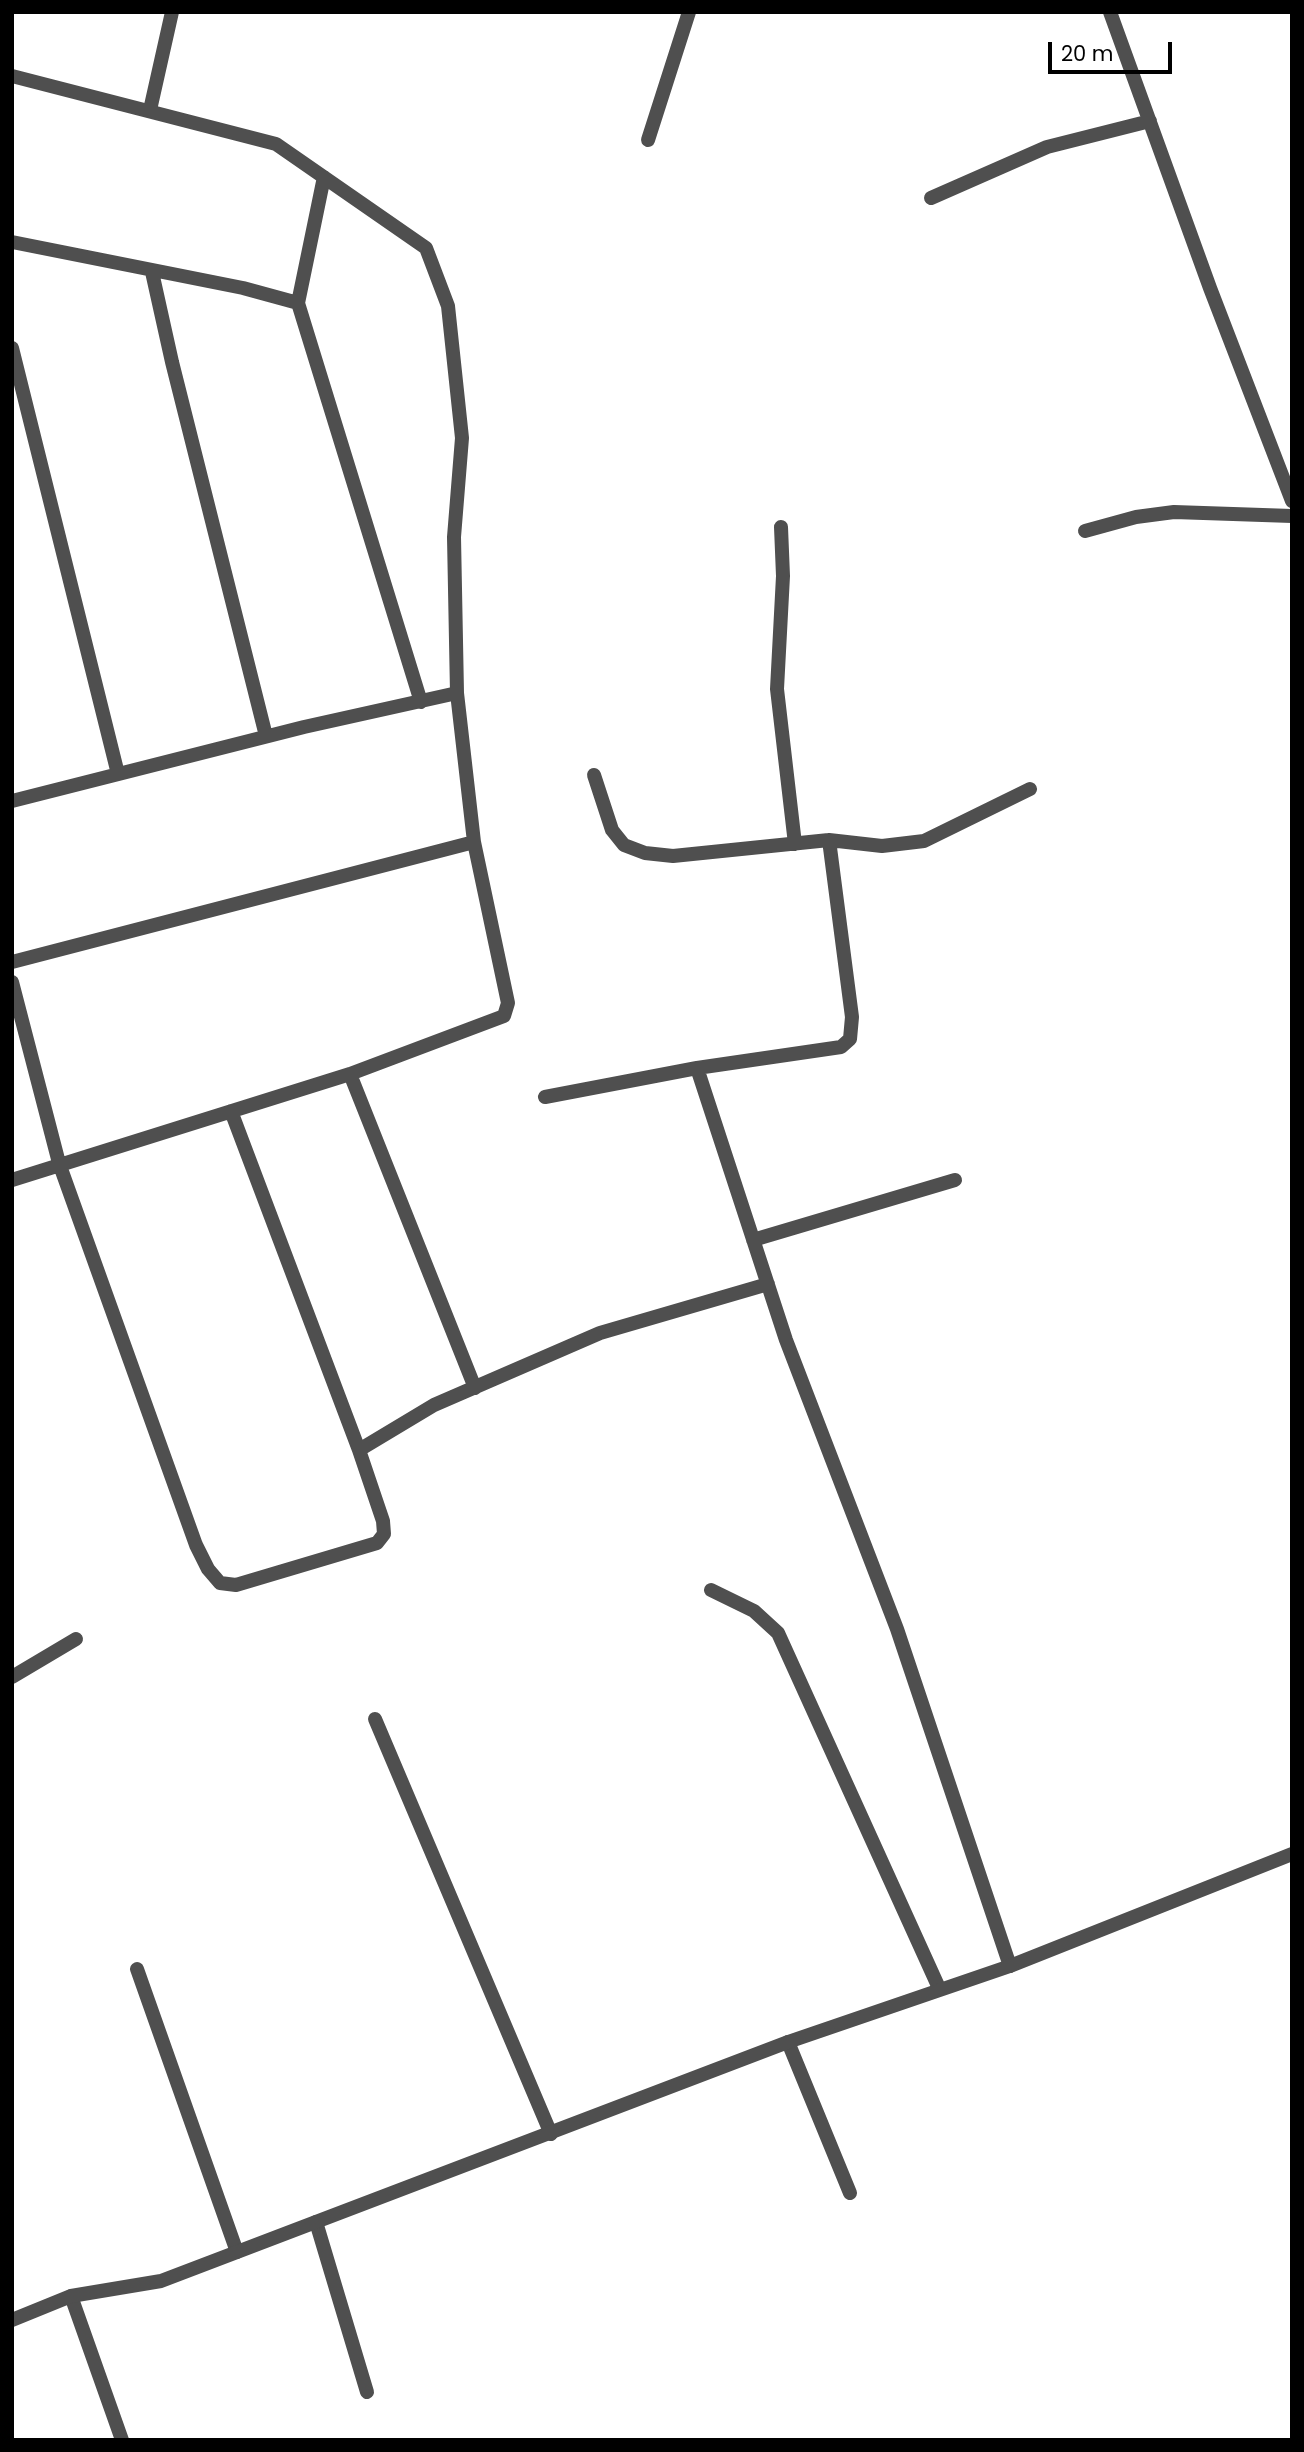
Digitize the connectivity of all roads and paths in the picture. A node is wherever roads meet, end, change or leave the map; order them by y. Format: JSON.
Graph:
{"nodes":[{"id":1,"x":172,"y":12,"type":"edge"},
{"id":2,"x":689,"y":12,"type":"edge"},
{"id":3,"x":1111,"y":12,"type":"edge"},
{"id":4,"x":12,"y":76,"type":"edge"},
{"id":5,"x":150,"y":110,"type":"junction"},
{"id":6,"x":1150,"y":121,"type":"junction"},
{"id":7,"x":648,"y":140,"type":"dead end"},
{"id":8,"x":324,"y":177,"type":"junction"},
{"id":9,"x":931,"y":198,"type":"dead end"},
{"id":10,"x":12,"y":242,"type":"edge"},
{"id":11,"x":152,"y":272,"type":"junction"},
{"id":12,"x":298,"y":303,"type":"junction"},
{"id":13,"x":12,"y":348,"type":"edge"},
{"id":14,"x":1292,"y":501,"type":"edge"},
{"id":15,"x":1292,"y":516,"type":"edge"},
{"id":16,"x":781,"y":527,"type":"dead end"},
{"id":17,"x":1085,"y":531,"type":"dead end"},
{"id":18,"x":457,"y":693,"type":"junction"},
{"id":19,"x":421,"y":702,"type":"junction"},
{"id":20,"x":266,"y":736,"type":"junction"},
{"id":21,"x":118,"y":774,"type":"junction"},
{"id":22,"x":594,"y":775,"type":"dead end"},
{"id":23,"x":1030,"y":789,"type":"dead end"},
{"id":24,"x":12,"y":801,"type":"edge"},
{"id":25,"x":829,"y":840,"type":"junction"},
{"id":26,"x":474,"y":842,"type":"junction"},
{"id":27,"x":795,"y":844,"type":"junction"},
{"id":28,"x":12,"y":962,"type":"edge"},
{"id":29,"x":12,"y":982,"type":"edge"},
{"id":30,"x":697,"y":1068,"type":"junction"},
{"id":31,"x":350,"y":1074,"type":"junction"},
{"id":32,"x":545,"y":1097,"type":"dead end"},
{"id":33,"x":231,"y":1111,"type":"junction"},
{"id":34,"x":59,"y":1163,"type":"junction"},
{"id":35,"x":12,"y":1180,"type":"edge"},
{"id":36,"x":955,"y":1180,"type":"dead end"},
{"id":37,"x":753,"y":1240,"type":"junction"},
{"id":38,"x":768,"y":1284,"type":"junction"},
{"id":39,"x":475,"y":1388,"type":"junction"},
{"id":40,"x":359,"y":1450,"type":"junction"},
{"id":41,"x":711,"y":1590,"type":"dead end"},
{"id":42,"x":76,"y":1639,"type":"dead end"},
{"id":43,"x":12,"y":1677,"type":"edge"},
{"id":44,"x":375,"y":1719,"type":"dead end"},
{"id":45,"x":1292,"y":1854,"type":"edge"},
{"id":46,"x":1010,"y":1966,"type":"junction"},
{"id":47,"x":137,"y":1969,"type":"dead end"},
{"id":48,"x":939,"y":1988,"type":"junction"},
{"id":49,"x":788,"y":2042,"type":"junction"},
{"id":50,"x":551,"y":2134,"type":"junction"},
{"id":51,"x":850,"y":2193,"type":"dead end"},
{"id":52,"x":316,"y":2222,"type":"junction"},
{"id":53,"x":237,"y":2252,"type":"junction"},
{"id":54,"x":71,"y":2296,"type":"junction"},
{"id":55,"x":12,"y":2320,"type":"edge"},
{"id":56,"x":367,"y":2392,"type":"dead end"},
{"id":57,"x":122,"y":2440,"type":"edge"}],
"edges":[{"from":1,"to":5,"type":"street"},
{"from":2,"to":7,"type":"street"},
{"from":3,"to":6,"type":"street"},
{"from":4,"to":5,"type":"street"},
{"from":5,"to":8,"type":"street"},
{"from":6,"to":9,"type":"street"},
{"from":6,"to":14,"type":"street"},
{"from":8,"to":12,"type":"street"},
{"from":8,"to":18,"type":"street"},
{"from":10,"to":11,"type":"street"},
{"from":11,"to":12,"type":"street"},
{"from":11,"to":20,"type":"street"},
{"from":12,"to":19,"type":"street"},
{"from":13,"to":21,"type":"street"},
{"from":15,"to":17,"type":"street"},
{"from":16,"to":27,"type":"street"},
{"from":18,"to":19,"type":"street"},
{"from":18,"to":26,"type":"street"},
{"from":19,"to":20,"type":"street"},
{"from":20,"to":21,"type":"street"},
{"from":21,"to":24,"type":"street"},
{"from":22,"to":27,"type":"street"},
{"from":23,"to":25,"type":"street"},
{"from":25,"to":27,"type":"street"},
{"from":25,"to":30,"type":"street"},
{"from":26,"to":28,"type":"street"},
{"from":26,"to":31,"type":"street"},
{"from":29,"to":34,"type":"street"},
{"from":30,"to":32,"type":"street"},
{"from":30,"to":37,"type":"street"},
{"from":31,"to":33,"type":"street"},
{"from":31,"to":39,"type":"street"},
{"from":33,"to":34,"type":"street"},
{"from":33,"to":40,"type":"street"},
{"from":34,"to":35,"type":"street"},
{"from":34,"to":40,"type":"street"},
{"from":36,"to":37,"type":"street"},
{"from":37,"to":38,"type":"street"},
{"from":38,"to":39,"type":"street"},
{"from":38,"to":46,"type":"street"},
{"from":39,"to":40,"type":"street"},
{"from":41,"to":48,"type":"street"},
{"from":42,"to":43,"type":"street"},
{"from":44,"to":50,"type":"street"},
{"from":45,"to":46,"type":"street"},
{"from":46,"to":48,"type":"street"},
{"from":47,"to":53,"type":"street"},
{"from":48,"to":49,"type":"street"},
{"from":49,"to":50,"type":"street"},
{"from":49,"to":51,"type":"street"},
{"from":50,"to":52,"type":"street"},
{"from":52,"to":53,"type":"street"},
{"from":52,"to":56,"type":"street"},
{"from":53,"to":54,"type":"street"},
{"from":54,"to":55,"type":"street"},
{"from":54,"to":57,"type":"street"}]}
